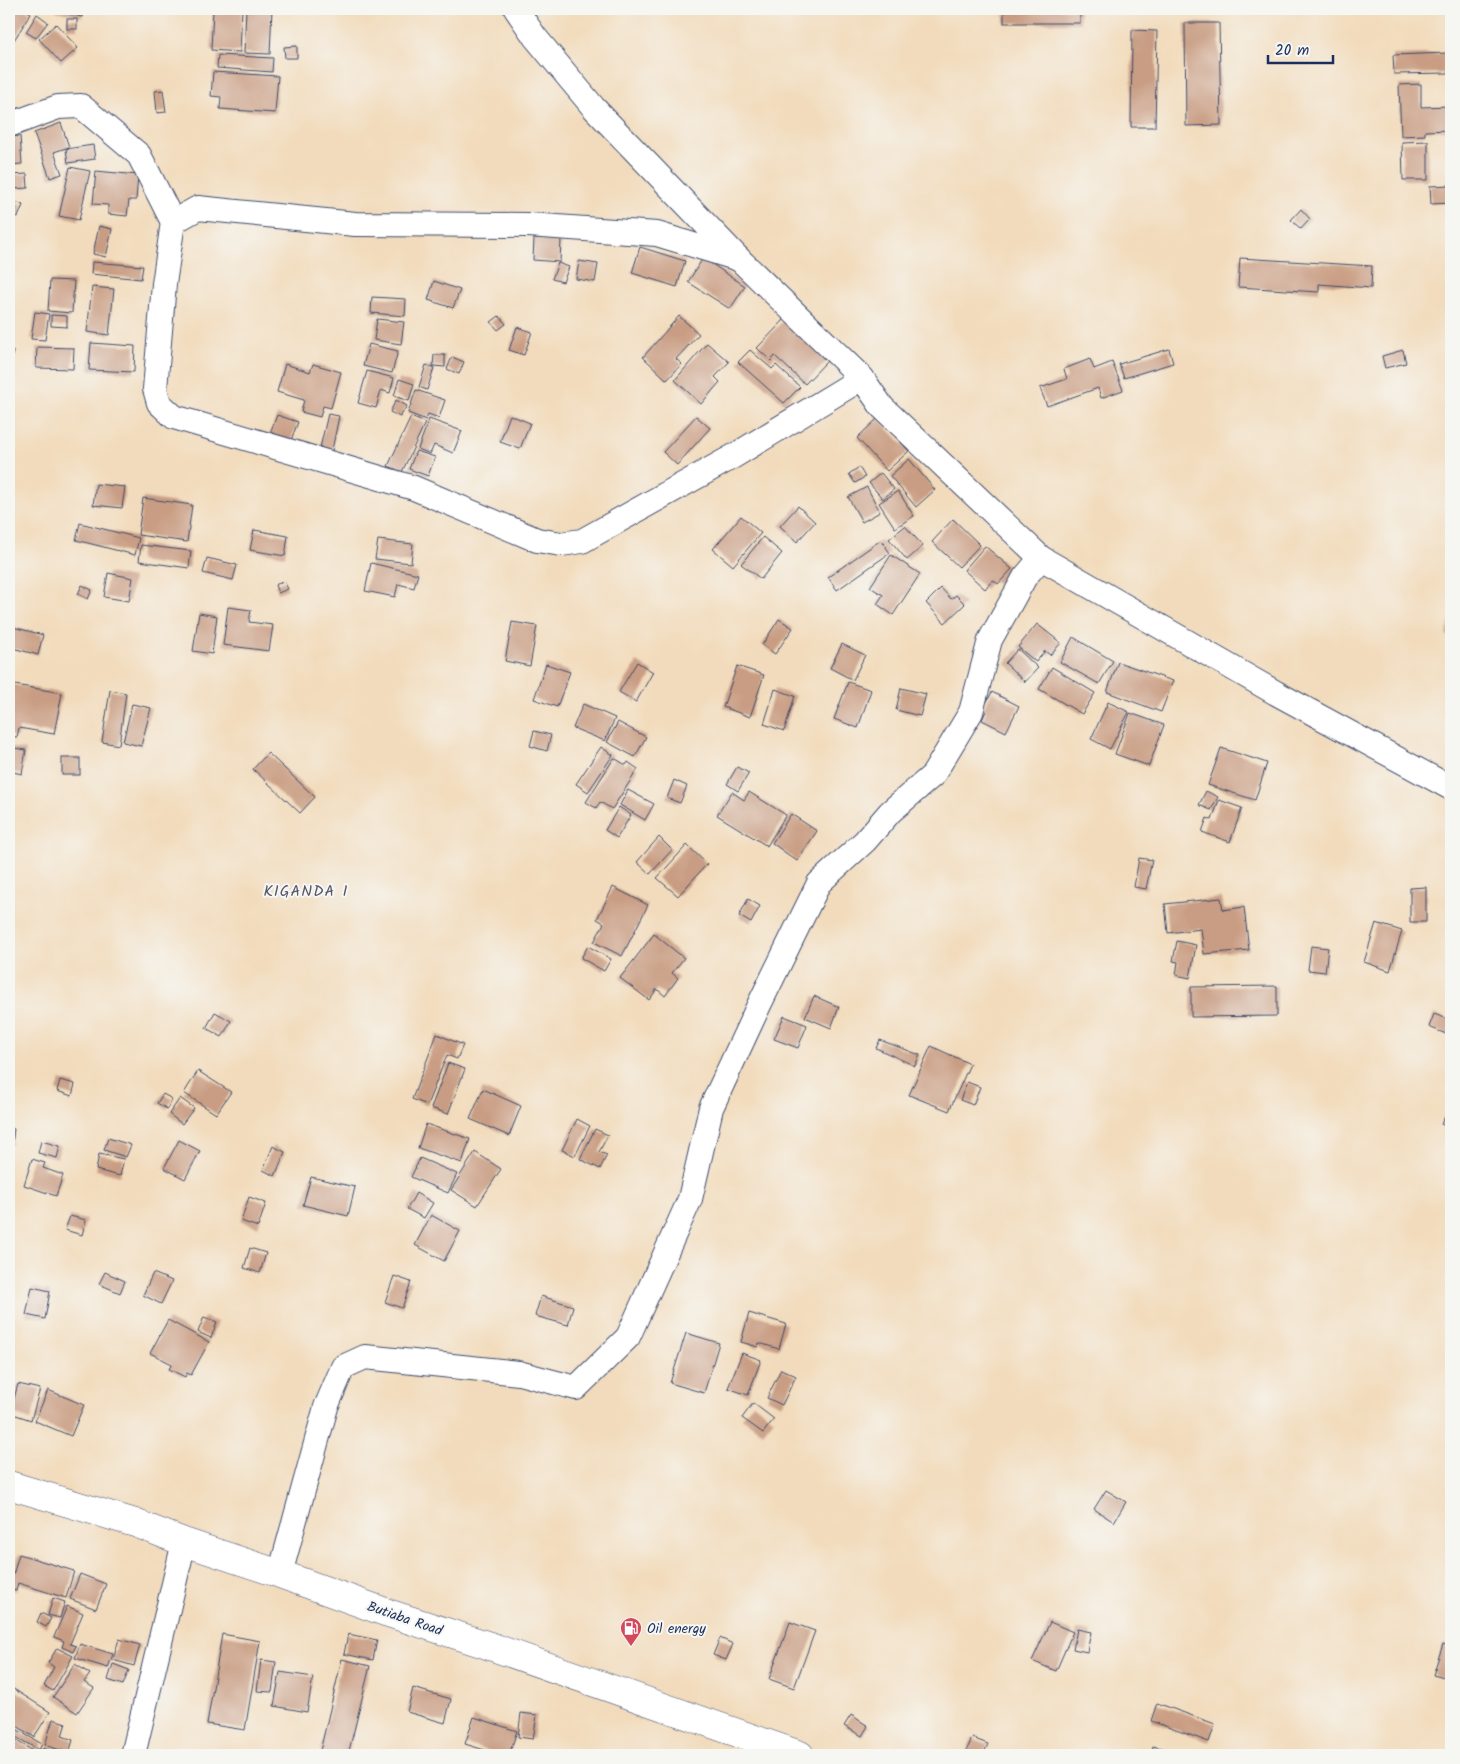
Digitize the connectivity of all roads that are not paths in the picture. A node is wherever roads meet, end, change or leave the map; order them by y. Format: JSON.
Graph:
{"nodes":[{"id":1,"x":516,"y":9,"type":"edge"},
{"id":2,"x":9,"y":125,"type":"edge"},
{"id":3,"x":173,"y":222,"type":"junction"},
{"id":4,"x":739,"y":260,"type":"junction"},
{"id":5,"x":862,"y":378,"type":"junction"},
{"id":6,"x":1041,"y":558,"type":"junction"},
{"id":7,"x":1451,"y":788,"type":"edge"},
{"id":8,"x":9,"y":1485,"type":"edge"},
{"id":9,"x":184,"y":1542,"type":"junction"},
{"id":10,"x":280,"y":1574,"type":"junction"},
{"id":11,"x":133,"y":1755,"type":"edge"},
{"id":12,"x":800,"y":1755,"type":"edge"}],
"edges":[{"from":1,"to":4,"type":"street"},
{"from":2,"to":3,"type":"street"},
{"from":3,"to":4,"type":"street"},
{"from":3,"to":5,"type":"street"},
{"from":4,"to":5,"type":"street"},
{"from":5,"to":6,"type":"street"},
{"from":6,"to":7,"type":"street"},
{"from":6,"to":10,"type":"street"},
{"from":8,"to":9,"type":"main road","name":"Butiaba Road"},
{"from":9,"to":10,"type":"main road","name":"Butiaba Road"},
{"from":9,"to":11,"type":"street"},
{"from":10,"to":12,"type":"main road","name":"Butiaba Road"}]}
